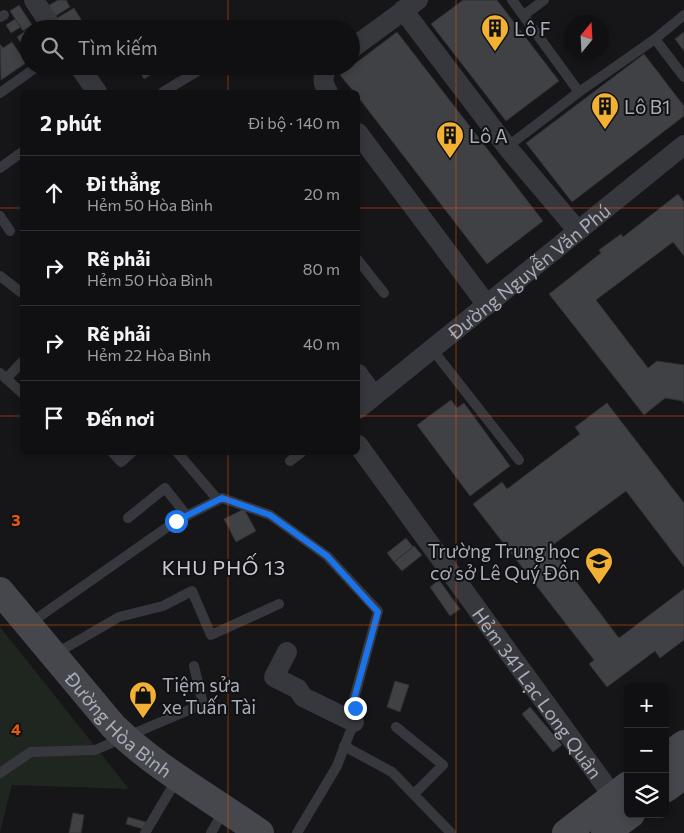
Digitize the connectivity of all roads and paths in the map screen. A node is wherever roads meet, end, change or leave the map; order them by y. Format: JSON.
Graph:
{"nodes":[{"id":1,"x":34,"y":0,"type":"edge"},
{"id":2,"x":512,"y":0,"type":"edge"},
{"id":3,"x":544,"y":0,"type":"edge"},
{"id":4,"x":410,"y":5,"type":"edge"},
{"id":5,"x":524,"y":15,"type":"junction"},
{"id":6,"x":684,"y":15,"type":"edge"},
{"id":7,"x":48,"y":20,"type":"edge"},
{"id":8,"x":655,"y":39,"type":"junction"},
{"id":9,"x":360,"y":42,"type":"edge"},
{"id":10,"x":24,"y":75,"type":"edge"},
{"id":11,"x":85,"y":75,"type":"edge"},
{"id":12,"x":191,"y":75,"type":"edge"},
{"id":13,"x":323,"y":75,"type":"edge"},
{"id":14,"x":684,"y":77,"type":"edge"},
{"id":15,"x":2,"y":89,"type":"edge"},
{"id":16,"x":96,"y":90,"type":"edge"},
{"id":17,"x":166,"y":90,"type":"edge"},
{"id":18,"x":327,"y":90,"type":"edge"},
{"id":19,"x":579,"y":92,"type":"junction"},
{"id":20,"x":360,"y":136,"type":"edge"},
{"id":21,"x":684,"y":145,"type":"edge"},
{"id":22,"x":507,"y":147,"type":"junction"},
{"id":23,"x":20,"y":153,"type":"edge"},
{"id":24,"x":0,"y":168,"type":"edge"},
{"id":25,"x":0,"y":216,"type":"edge"},
{"id":26,"x":10,"y":231,"type":"dead end"},
{"id":27,"x":578,"y":231,"type":"junction"},
{"id":28,"x":360,"y":263,"type":"edge"},
{"id":29,"x":0,"y":276,"type":"edge"},
{"id":30,"x":19,"y":290,"type":"edge"},
{"id":31,"x":384,"y":293,"type":"dead end"},
{"id":32,"x":487,"y":305,"type":"junction"},
{"id":33,"x":432,"y":349,"type":"junction"},
{"id":34,"x":20,"y":363,"type":"edge"},
{"id":35,"x":3,"y":376,"type":"edge"},
{"id":36,"x":360,"y":377,"type":"edge"},
{"id":37,"x":20,"y":391,"type":"edge"},
{"id":38,"x":374,"y":396,"type":"junction"},
{"id":39,"x":360,"y":407,"type":"edge"},
{"id":40,"x":360,"y":448,"type":"edge"},
{"id":41,"x":115,"y":455,"type":"edge"},
{"id":42,"x":129,"y":455,"type":"edge"},
{"id":43,"x":180,"y":455,"type":"edge"},
{"id":44,"x":298,"y":455,"type":"edge"},
{"id":45,"x":290,"y":460,"type":"dead end"},
{"id":46,"x":518,"y":460,"type":"dead end"},
{"id":47,"x":218,"y":500,"type":"junction"},
{"id":48,"x":187,"y":516,"type":"junction"},
{"id":49,"x":128,"y":518,"type":"dead end"},
{"id":50,"x":0,"y":591,"type":"edge"},
{"id":51,"x":279,"y":604,"type":"dead end"},
{"id":52,"x":28,"y":624,"type":"junction"},
{"id":53,"x":287,"y":652,"type":"dead end"},
{"id":54,"x":55,"y":655,"type":"junction"},
{"id":55,"x":194,"y":666,"type":"dead end"},
{"id":56,"x":354,"y":722,"type":"junction"},
{"id":57,"x":396,"y":727,"type":"dead end"},
{"id":58,"x":125,"y":738,"type":"junction"},
{"id":59,"x":684,"y":744,"type":"edge"},
{"id":60,"x":344,"y":746,"type":"junction"},
{"id":61,"x":669,"y":755,"type":"edge"},
{"id":62,"x":0,"y":773,"type":"edge"},
{"id":63,"x":684,"y":776,"type":"edge"},
{"id":64,"x":177,"y":778,"type":"junction"},
{"id":65,"x":669,"y":786,"type":"edge"},
{"id":66,"x":414,"y":794,"type":"junction"},
{"id":67,"x":624,"y":799,"type":"edge"},
{"id":68,"x":224,"y":809,"type":"junction"},
{"id":69,"x":145,"y":833,"type":"edge"},
{"id":70,"x":211,"y":833,"type":"edge"},
{"id":71,"x":260,"y":833,"type":"edge"},
{"id":72,"x":297,"y":833,"type":"edge"},
{"id":73,"x":451,"y":833,"type":"edge"},
{"id":74,"x":566,"y":833,"type":"edge"},
{"id":75,"x":605,"y":833,"type":"edge"}],
"edges":[{"from":1,"to":7,"type":"street"},
{"from":2,"to":5,"type":"lane"},
{"from":3,"to":5,"type":"lane"},
{"from":4,"to":9,"type":"street"},
{"from":4,"to":22,"type":"street"},
{"from":5,"to":19,"type":"lane"},
{"from":6,"to":8,"type":"lane"},
{"from":8,"to":14,"type":"lane"},
{"from":8,"to":19,"type":"lane"},
{"from":10,"to":15,"type":"lane"},
{"from":11,"to":16,"type":"street"},
{"from":12,"to":17,"type":"lane"},
{"from":13,"to":18,"type":"street"},
{"from":19,"to":22,"type":"lane"},
{"from":20,"to":32,"type":"street"},
{"from":21,"to":27,"type":"street","name":"Đường Nguyễn Văn Phú"},
{"from":22,"to":27,"type":"street"},
{"from":23,"to":24,"type":"lane"},
{"from":25,"to":26,"type":"lane"},
{"from":27,"to":32,"type":"street","name":"Đường Nguyễn Văn Phú"},
{"from":28,"to":31,"type":"lane"},
{"from":29,"to":30,"type":"lane"},
{"from":32,"to":33,"type":"street","name":"Đường Nguyễn Văn Phú"},
{"from":33,"to":38,"type":"street","name":"Đường Nguyễn Văn Phú"},
{"from":33,"to":46,"type":"lane"},
{"from":34,"to":35,"type":"lane"},
{"from":35,"to":37,"type":"lane"},
{"from":36,"to":38,"type":"street"},
{"from":38,"to":39,"type":"street"},
{"from":40,"to":67,"type":"street","name":"Hẻm 341 Lạc Long Quân"},
{"from":41,"to":42,"type":"lane"},
{"from":43,"to":47,"type":"lane"},
{"from":44,"to":45,"type":"lane"},
{"from":47,"to":48,"type":"lane"},
{"from":47,"to":56,"type":"lane"},
{"from":48,"to":49,"type":"lane"},
{"from":48,"to":52,"type":"lane"},
{"from":50,"to":52,"type":"main road","name":"Đường Hòa Bình"},
{"from":51,"to":54,"type":"lane"},
{"from":52,"to":54,"type":"main road","name":"Đường Hòa Bình"},
{"from":53,"to":56,"type":"street"},
{"from":54,"to":58,"type":"main road","name":"Đường Hòa Bình"},
{"from":55,"to":58,"type":"lane"},
{"from":56,"to":60,"type":"lane"},
{"from":57,"to":66,"type":"lane"},
{"from":58,"to":62,"type":"lane"},
{"from":58,"to":64,"type":"main road","name":"Đường Hòa Bình"},
{"from":59,"to":61,"type":"main road"},
{"from":60,"to":66,"type":"lane"},
{"from":60,"to":72,"type":"lane"},
{"from":63,"to":65,"type":"main road"},
{"from":64,"to":68,"type":"main road","name":"Đường Hòa Bình"},
{"from":64,"to":69,"type":"lane"},
{"from":66,"to":73,"type":"lane"},
{"from":67,"to":74,"type":"main road"},
{"from":67,"to":75,"type":"main road"},
{"from":68,"to":70,"type":"lane"},
{"from":68,"to":71,"type":"main road","name":"Đường Hòa Bình"}]}
